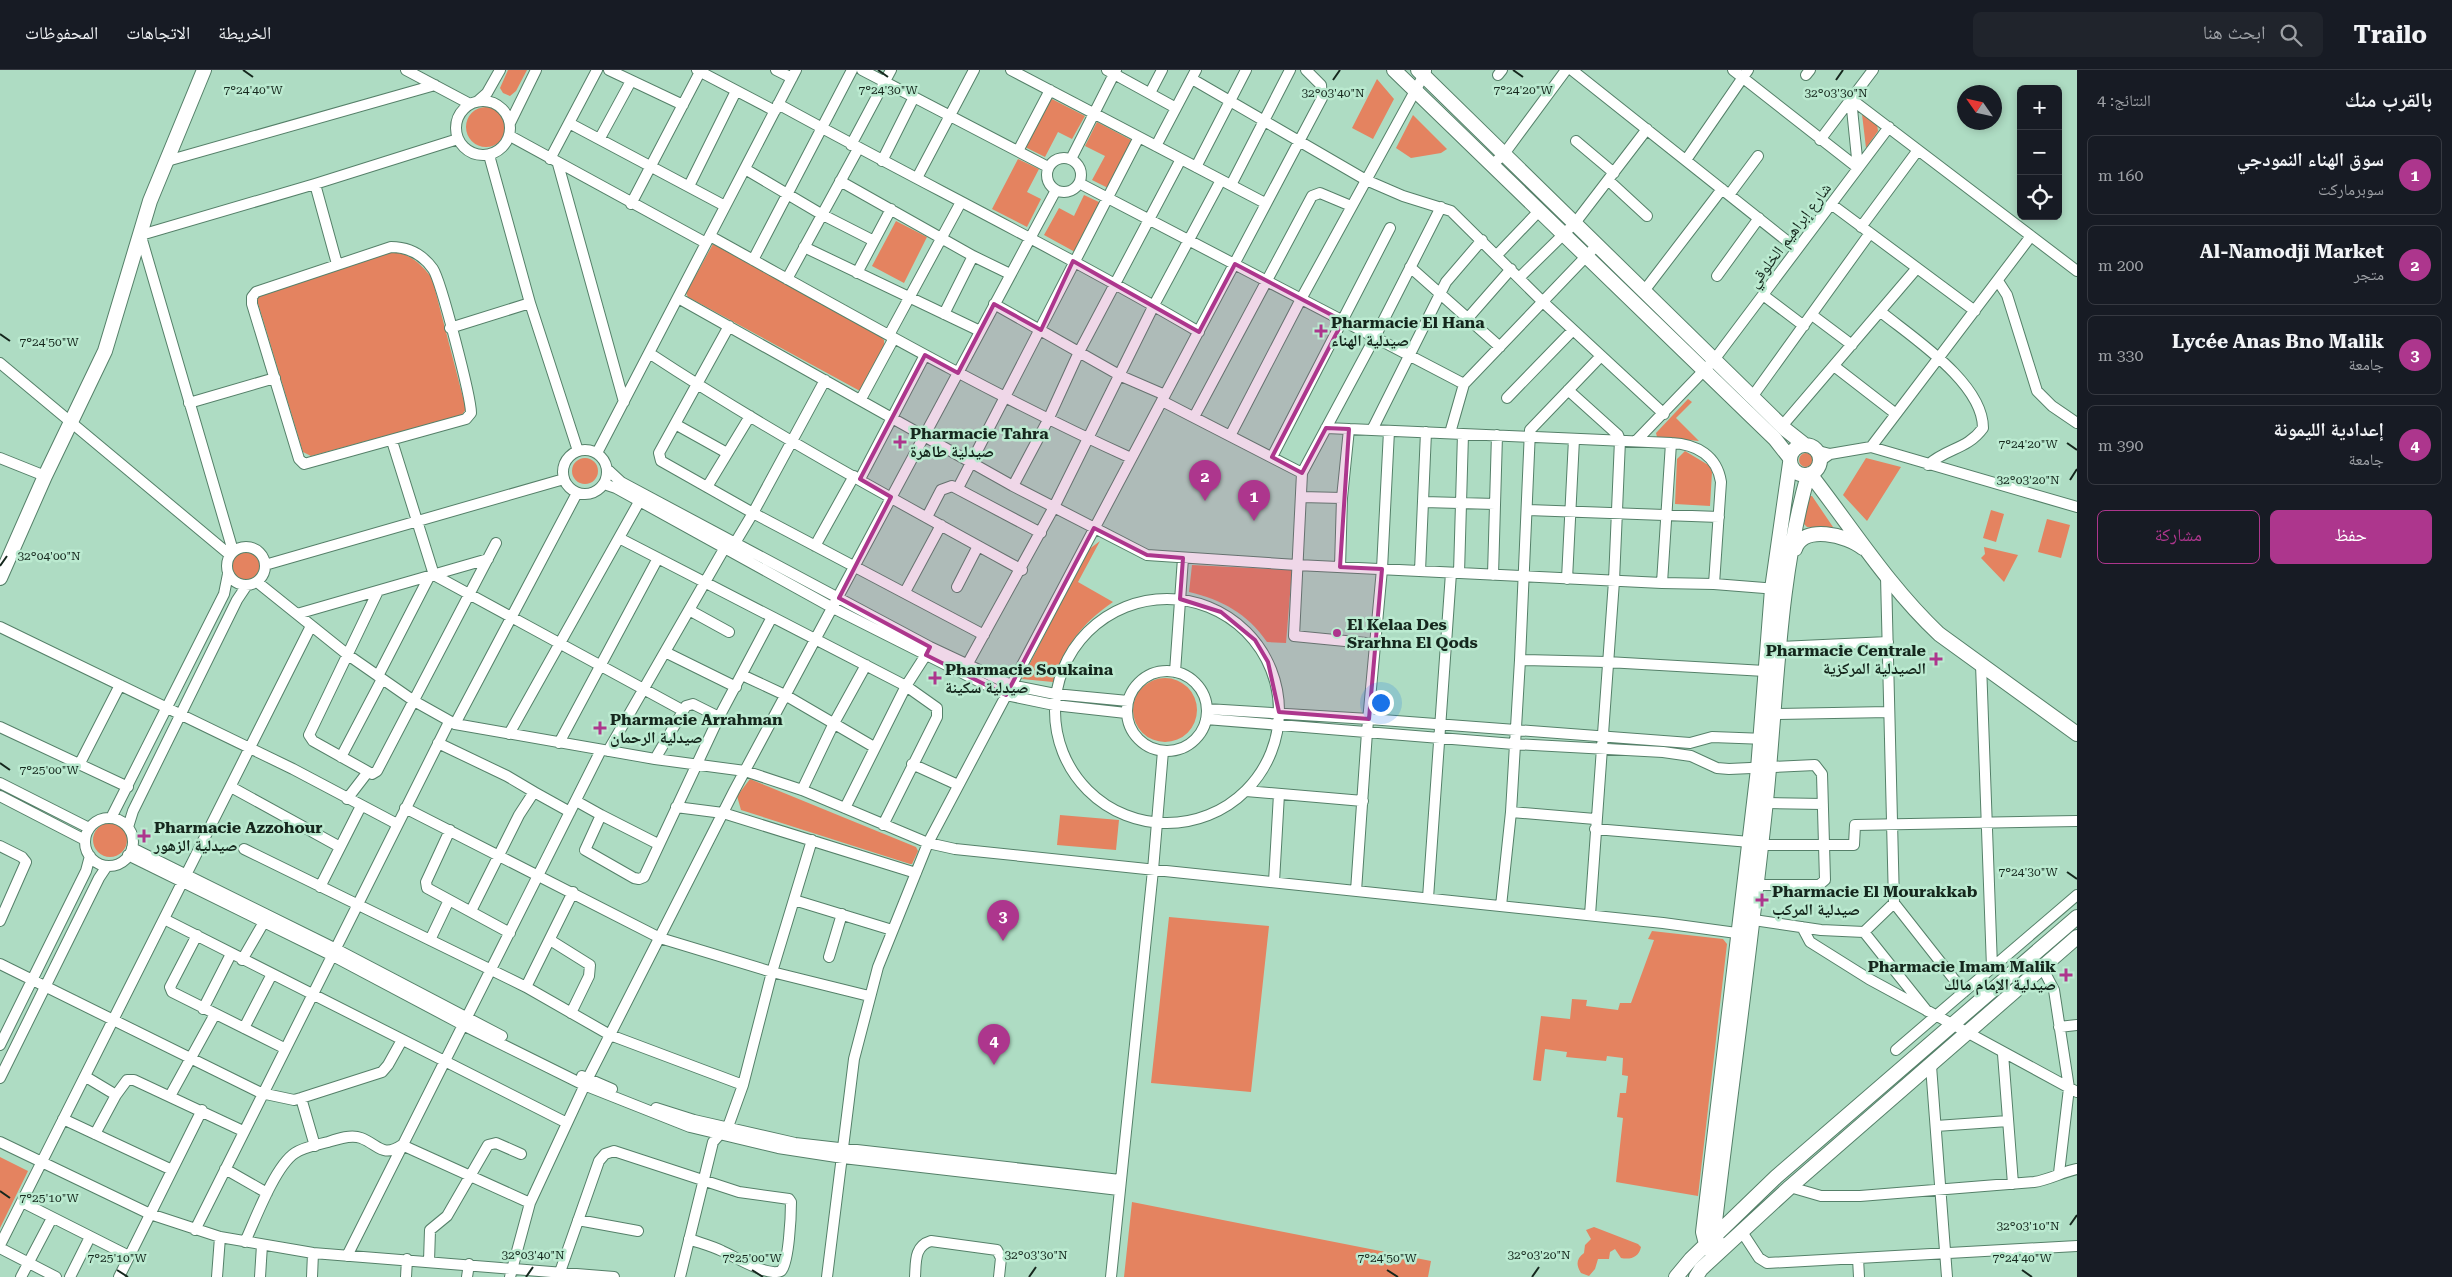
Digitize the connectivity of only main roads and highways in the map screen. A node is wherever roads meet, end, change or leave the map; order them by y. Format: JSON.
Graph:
{"nodes":[{"id":1,"x":204,"y":70,"type":"edge"},
{"id":2,"x":1394,"y":70,"type":"edge"},
{"id":3,"x":1423,"y":72,"type":"edge"},
{"id":4,"x":1710,"y":366,"type":"junction"},
{"id":5,"x":1805,"y":445,"type":"junction"},
{"id":6,"x":1790,"y":460,"type":"junction"},
{"id":7,"x":1818,"y":463,"type":"junction"},
{"id":8,"x":1868,"y":553,"type":"junction"},
{"id":9,"x":1790,"y":567,"type":"junction"},
{"id":10,"x":0,"y":578,"type":"edge"},
{"id":11,"x":1779,"y":589,"type":"junction"},
{"id":12,"x":2077,"y":734,"type":"edge"},
{"id":13,"x":1766,"y":739,"type":"junction"},
{"id":14,"x":1764,"y":768,"type":"junction"},
{"id":15,"x":1755,"y":843,"type":"junction"},
{"id":16,"x":2077,"y":916,"type":"edge"},
{"id":17,"x":1746,"y":919,"type":"junction"},
{"id":18,"x":1744,"y":934,"type":"junction"},
{"id":19,"x":2077,"y":937,"type":"edge"},
{"id":20,"x":1704,"y":1222,"type":"junction"},
{"id":21,"x":1710,"y":1240,"type":"junction"},
{"id":22,"x":1719,"y":1253,"type":"junction"},
{"id":23,"x":1678,"y":1274,"type":"edge"},
{"id":24,"x":1696,"y":1277,"type":"edge"}],
"edges":[{"from":1,"to":10,"type":"main road"},
{"from":2,"to":4,"type":"main road"},
{"from":3,"to":4,"type":"main road"},
{"from":4,"to":5,"type":"main road"},
{"from":4,"to":6,"type":"main road"},
{"from":5,"to":6,"type":"main road"},
{"from":5,"to":7,"type":"main road"},
{"from":6,"to":7,"type":"main road"},
{"from":6,"to":11,"type":"main road"},
{"from":7,"to":8,"type":"main road"},
{"from":7,"to":9,"type":"main road"},
{"from":8,"to":9,"type":"main road"},
{"from":8,"to":12,"type":"main road"},
{"from":9,"to":11,"type":"main road"},
{"from":11,"to":13,"type":"main road"},
{"from":11,"to":13,"type":"main road"},
{"from":13,"to":14,"type":"main road"},
{"from":14,"to":15,"type":"main road"},
{"from":14,"to":15,"type":"main road"},
{"from":15,"to":17,"type":"main road"},
{"from":15,"to":17,"type":"main road"},
{"from":16,"to":21,"type":"main road"},
{"from":17,"to":18,"type":"main road"},
{"from":18,"to":20,"type":"main road"},
{"from":18,"to":21,"type":"main road"},
{"from":19,"to":22,"type":"main road"},
{"from":20,"to":21,"type":"main road"},
{"from":20,"to":23,"type":"main road"},
{"from":21,"to":22,"type":"main road"},
{"from":21,"to":23,"type":"main road"},
{"from":22,"to":24,"type":"main road"}]}
